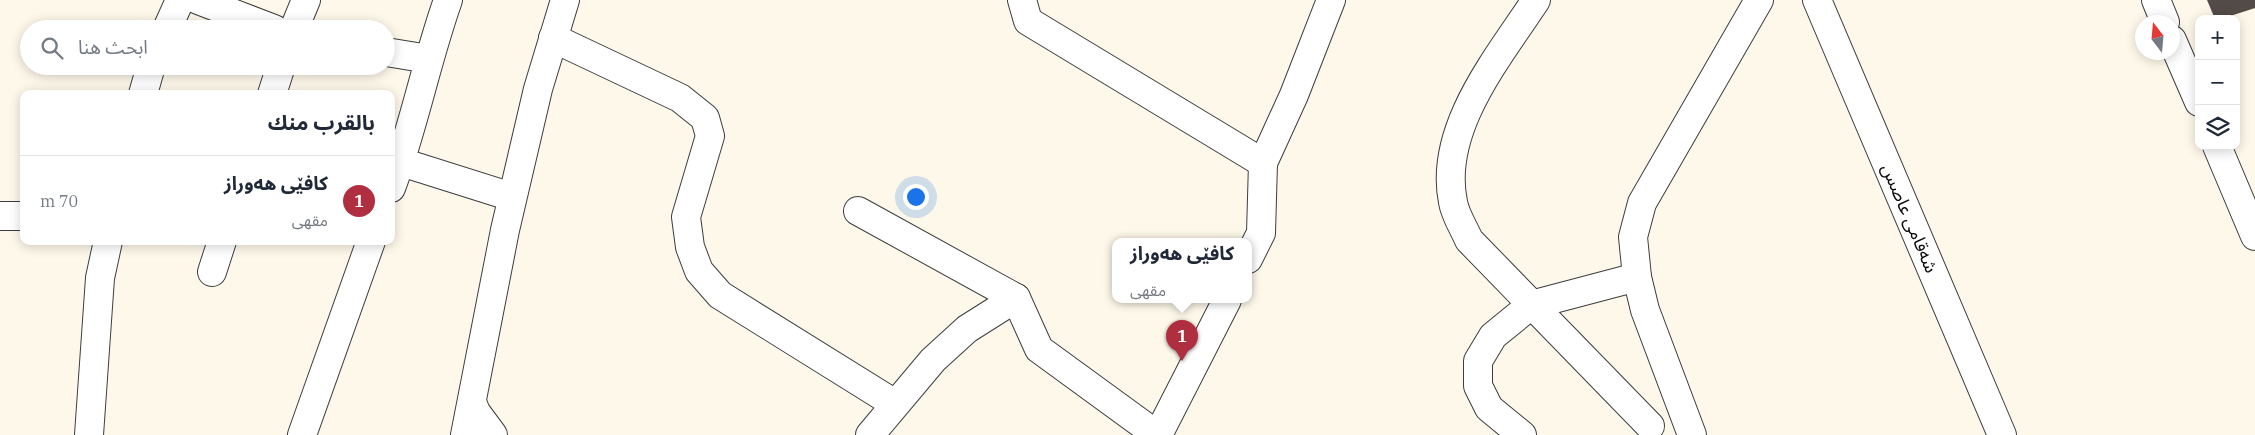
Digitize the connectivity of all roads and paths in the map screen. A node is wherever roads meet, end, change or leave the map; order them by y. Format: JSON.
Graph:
{"nodes":[{"id":1,"x":180,"y":0,"type":"edge"},
{"id":2,"x":198,"y":0,"type":"edge"},
{"id":3,"x":306,"y":0,"type":"edge"},
{"id":4,"x":448,"y":0,"type":"edge"},
{"id":5,"x":565,"y":0,"type":"edge"},
{"id":6,"x":1022,"y":0,"type":"edge"},
{"id":7,"x":1332,"y":0,"type":"edge"},
{"id":8,"x":1759,"y":0,"type":"edge"},
{"id":9,"x":1817,"y":0,"type":"edge"},
{"id":10,"x":2156,"y":0,"type":"edge"},
{"id":11,"x":1528,"y":3,"type":"edge"},
{"id":12,"x":2162,"y":15,"type":"edge"},
{"id":13,"x":171,"y":20,"type":"edge"},
{"id":14,"x":250,"y":20,"type":"edge"},
{"id":15,"x":298,"y":20,"type":"edge"},
{"id":16,"x":553,"y":38,"type":"junction"},
{"id":17,"x":395,"y":54,"type":"edge"},
{"id":18,"x":2180,"y":58,"type":"edge"},
{"id":19,"x":429,"y":60,"type":"junction"},
{"id":20,"x":148,"y":75,"type":"edge"},
{"id":21,"x":278,"y":75,"type":"edge"},
{"id":22,"x":144,"y":90,"type":"edge"},
{"id":23,"x":273,"y":90,"type":"edge"},
{"id":24,"x":2195,"y":93,"type":"edge"},
{"id":25,"x":2219,"y":150,"type":"edge"},
{"id":26,"x":401,"y":162,"type":"junction"},
{"id":27,"x":1263,"y":163,"type":"junction"},
{"id":28,"x":395,"y":178,"type":"edge"},
{"id":29,"x":512,"y":197,"type":"junction"},
{"id":30,"x":858,"y":211,"type":"dead end"},
{"id":31,"x":0,"y":216,"type":"edge"},
{"id":32,"x":20,"y":216,"type":"edge"},
{"id":33,"x":2255,"y":236,"type":"edge"},
{"id":34,"x":107,"y":245,"type":"edge"},
{"id":35,"x":221,"y":245,"type":"edge"},
{"id":36,"x":370,"y":245,"type":"edge"},
{"id":37,"x":1252,"y":251,"type":"edge"},
{"id":38,"x":212,"y":272,"type":"dead end"},
{"id":39,"x":1637,"y":277,"type":"junction"},
{"id":40,"x":1016,"y":298,"type":"junction"},
{"id":41,"x":1225,"y":303,"type":"edge"},
{"id":42,"x":1531,"y":305,"type":"junction"},
{"id":43,"x":1677,"y":394,"type":"junction"},
{"id":44,"x":472,"y":402,"type":"junction"},
{"id":45,"x":895,"y":404,"type":"junction"},
{"id":46,"x":1645,"y":430,"type":"edge"},
{"id":47,"x":89,"y":435,"type":"edge"},
{"id":48,"x":302,"y":435,"type":"edge"},
{"id":49,"x":465,"y":435,"type":"edge"},
{"id":50,"x":494,"y":435,"type":"edge"},
{"id":51,"x":870,"y":435,"type":"edge"},
{"id":52,"x":1158,"y":435,"type":"edge"},
{"id":53,"x":1522,"y":435,"type":"edge"},
{"id":54,"x":1692,"y":435,"type":"edge"},
{"id":55,"x":2002,"y":435,"type":"edge"}],
"edges":[{"from":1,"to":13,"type":"street"},
{"from":2,"to":14,"type":"street"},
{"from":3,"to":15,"type":"street"},
{"from":4,"to":19,"type":"street"},
{"from":5,"to":16,"type":"street"},
{"from":6,"to":27,"type":"street"},
{"from":7,"to":27,"type":"street"},
{"from":8,"to":39,"type":"street"},
{"from":9,"to":55,"type":"street","name":"شه‌قامی عاصس"},
{"from":10,"to":12,"type":"street"},
{"from":11,"to":42,"type":"street"},
{"from":16,"to":29,"type":"street"},
{"from":16,"to":45,"type":"street"},
{"from":17,"to":19,"type":"street"},
{"from":18,"to":24,"type":"street"},
{"from":19,"to":26,"type":"street"},
{"from":20,"to":22,"type":"street"},
{"from":21,"to":23,"type":"street"},
{"from":25,"to":33,"type":"street"},
{"from":26,"to":28,"type":"street"},
{"from":26,"to":29,"type":"street"},
{"from":27,"to":37,"type":"street"},
{"from":29,"to":44,"type":"street"},
{"from":30,"to":40,"type":"street"},
{"from":31,"to":32,"type":"street"},
{"from":34,"to":47,"type":"street"},
{"from":35,"to":38,"type":"street"},
{"from":36,"to":48,"type":"street"},
{"from":39,"to":42,"type":"street"},
{"from":39,"to":43,"type":"street"},
{"from":40,"to":45,"type":"street"},
{"from":40,"to":52,"type":"street"},
{"from":41,"to":52,"type":"street"},
{"from":42,"to":46,"type":"street"},
{"from":42,"to":53,"type":"street"},
{"from":43,"to":46,"type":"street"},
{"from":43,"to":54,"type":"street"},
{"from":44,"to":49,"type":"street"},
{"from":44,"to":50,"type":"street"},
{"from":45,"to":51,"type":"street"}]}
